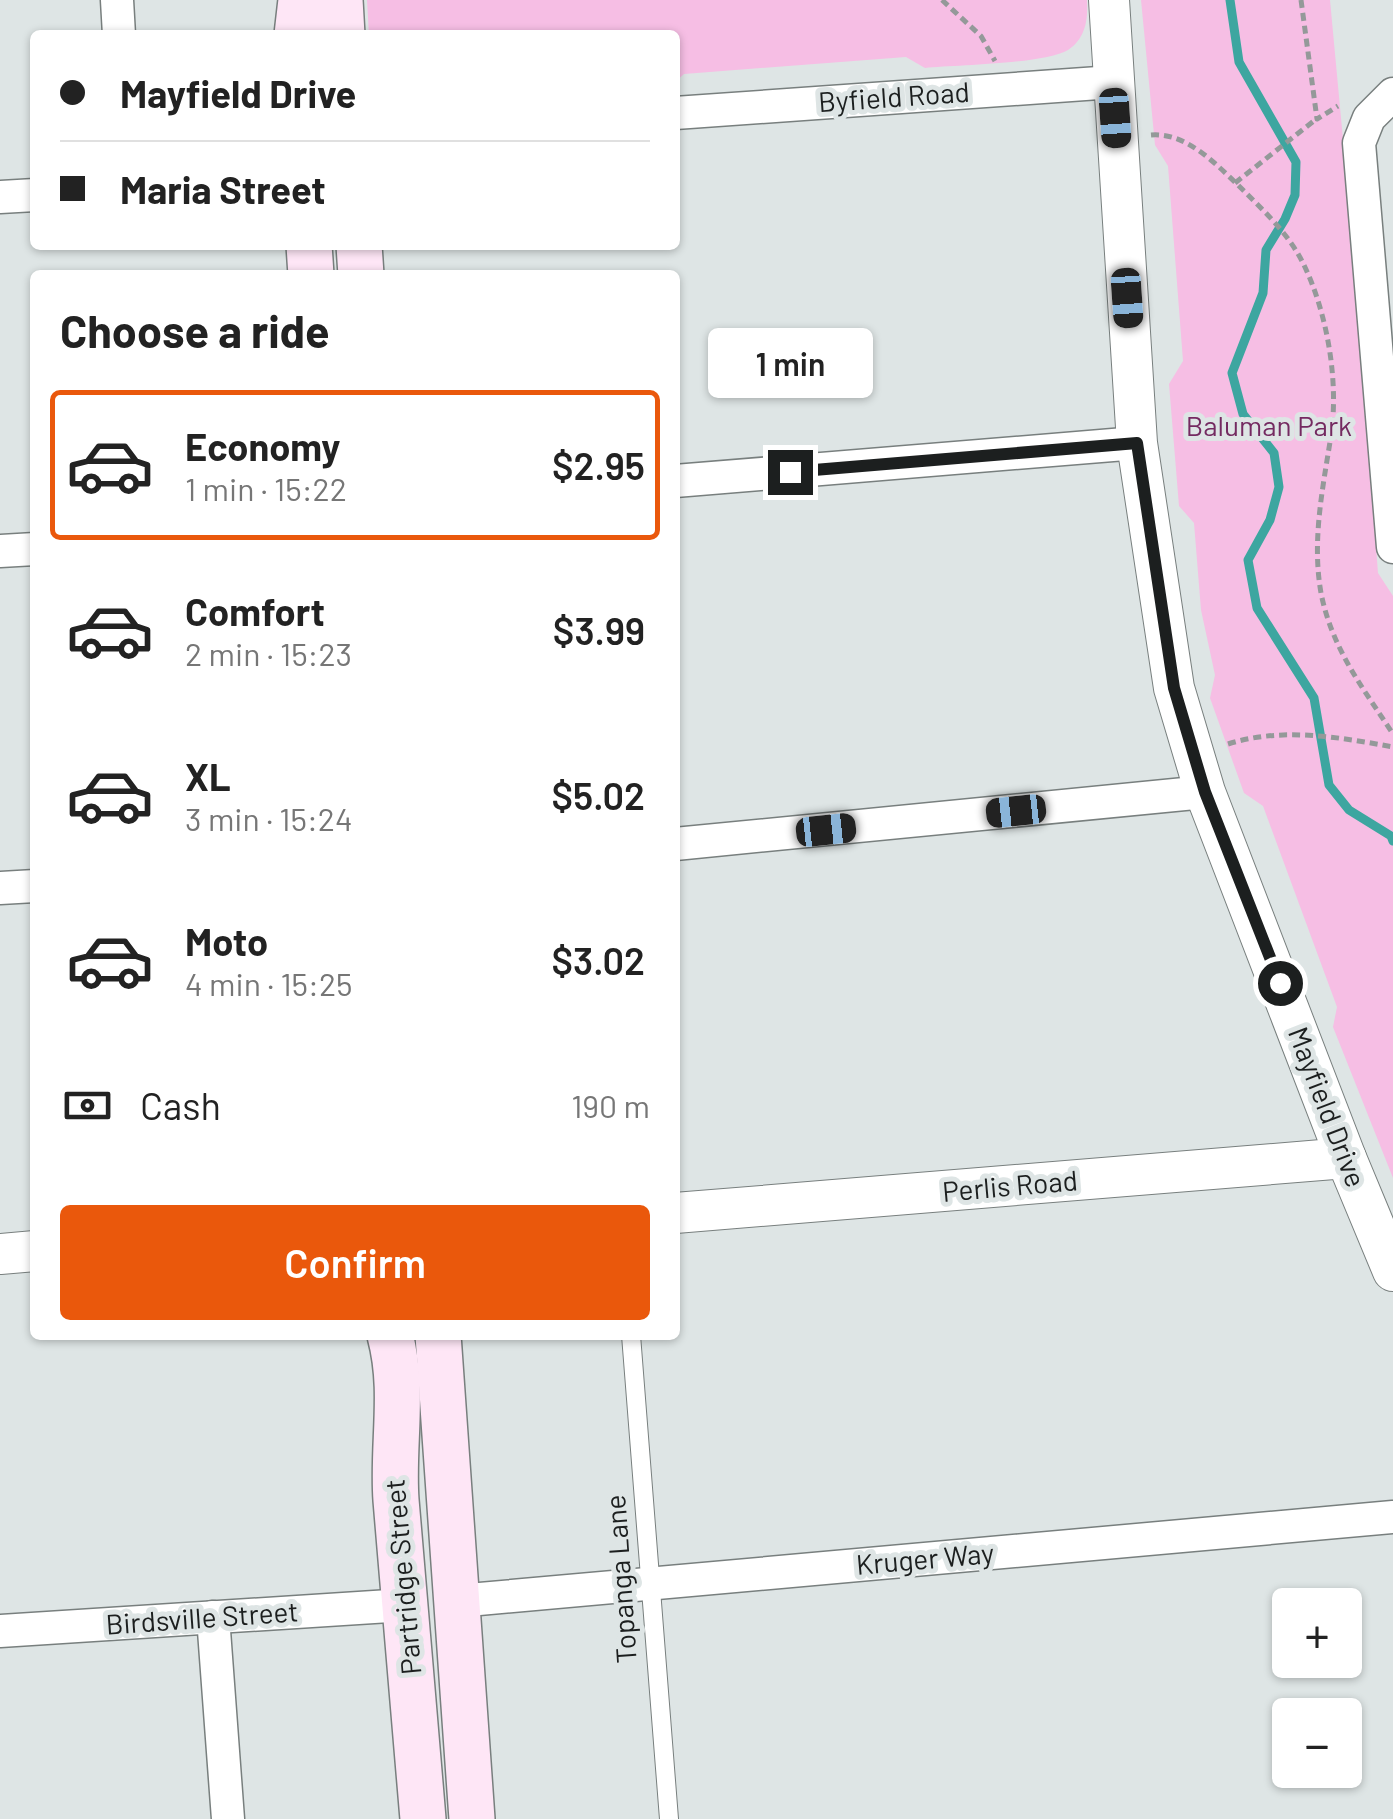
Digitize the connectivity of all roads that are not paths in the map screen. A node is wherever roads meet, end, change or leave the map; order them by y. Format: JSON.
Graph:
{"nodes":[{"id":1,"x":116,"y":0,"type":"edge"},
{"id":2,"x":300,"y":0,"type":"edge"},
{"id":3,"x":340,"y":0,"type":"edge"},
{"id":4,"x":1109,"y":0,"type":"edge"},
{"id":5,"x":119,"y":30,"type":"edge"},
{"id":6,"x":297,"y":30,"type":"edge"},
{"id":7,"x":342,"y":30,"type":"edge"},
{"id":8,"x":1113,"y":82,"type":"junction"},
{"id":9,"x":1393,"y":94,"type":"edge"},
{"id":10,"x":680,"y":113,"type":"edge"},
{"id":11,"x":30,"y":194,"type":"edge"},
{"id":12,"x":0,"y":197,"type":"edge"},
{"id":13,"x":1137,"y":443,"type":"junction"},
{"id":14,"x":680,"y":481,"type":"edge"},
{"id":15,"x":1393,"y":548,"type":"edge"},
{"id":16,"x":30,"y":549,"type":"edge"},
{"id":17,"x":0,"y":552,"type":"edge"},
{"id":18,"x":1205,"y":792,"type":"junction"},
{"id":19,"x":680,"y":844,"type":"edge"},
{"id":20,"x":30,"y":886,"type":"edge"},
{"id":21,"x":0,"y":888,"type":"edge"},
{"id":22,"x":1346,"y":1158,"type":"junction"},
{"id":23,"x":680,"y":1214,"type":"edge"},
{"id":24,"x":30,"y":1251,"type":"edge"},
{"id":25,"x":0,"y":1254,"type":"edge"},
{"id":26,"x":1393,"y":1271,"type":"edge"},
{"id":27,"x":391,"y":1340,"type":"edge"},
{"id":28,"x":438,"y":1340,"type":"edge"},
{"id":29,"x":631,"y":1340,"type":"edge"},
{"id":30,"x":1393,"y":1517,"type":"edge"},
{"id":31,"x":648,"y":1584,"type":"junction"},
{"id":32,"x":457,"y":1602,"type":"junction"},
{"id":33,"x":405,"y":1605,"type":"junction"},
{"id":34,"x":212,"y":1617,"type":"junction"},
{"id":35,"x":0,"y":1631,"type":"edge"},
{"id":36,"x":228,"y":1819,"type":"edge"},
{"id":37,"x":423,"y":1819,"type":"edge"},
{"id":38,"x":472,"y":1819,"type":"edge"},
{"id":39,"x":669,"y":1819,"type":"edge"}],
"edges":[{"from":1,"to":5,"type":"street"},
{"from":2,"to":6,"type":"main road"},
{"from":3,"to":7,"type":"main road"},
{"from":4,"to":8,"type":"street","name":"Mayfield Drive"},
{"from":8,"to":10,"type":"street","name":"Byfield Road"},
{"from":8,"to":13,"type":"street","name":"Mayfield Drive"},
{"from":9,"to":15,"type":"street"},
{"from":11,"to":12,"type":"street"},
{"from":13,"to":14,"type":"street"},
{"from":13,"to":18,"type":"street","name":"Mayfield Drive"},
{"from":16,"to":17,"type":"street"},
{"from":18,"to":19,"type":"street"},
{"from":18,"to":22,"type":"street","name":"Mayfield Drive"},
{"from":20,"to":21,"type":"street"},
{"from":22,"to":23,"type":"street","name":"Perlis Road"},
{"from":22,"to":26,"type":"street","name":"Mayfield Drive"},
{"from":24,"to":25,"type":"street"},
{"from":27,"to":33,"type":"main road","name":"Partridge Street"},
{"from":28,"to":32,"type":"main road","name":"Partridge Street"},
{"from":29,"to":31,"type":"lane","name":"Topanga Lane"},
{"from":30,"to":31,"type":"street","name":"Kruger Way"},
{"from":31,"to":32,"type":"street","name":"Kruger Way"},
{"from":31,"to":39,"type":"lane","name":"Topanga Lane"},
{"from":32,"to":38,"type":"main road","name":"Partridge Street"},
{"from":33,"to":34,"type":"street","name":"Birdsville Street"},
{"from":33,"to":37,"type":"main road","name":"Partridge Street"},
{"from":34,"to":35,"type":"street","name":"Birdsville Street"},
{"from":34,"to":36,"type":"street"}]}
